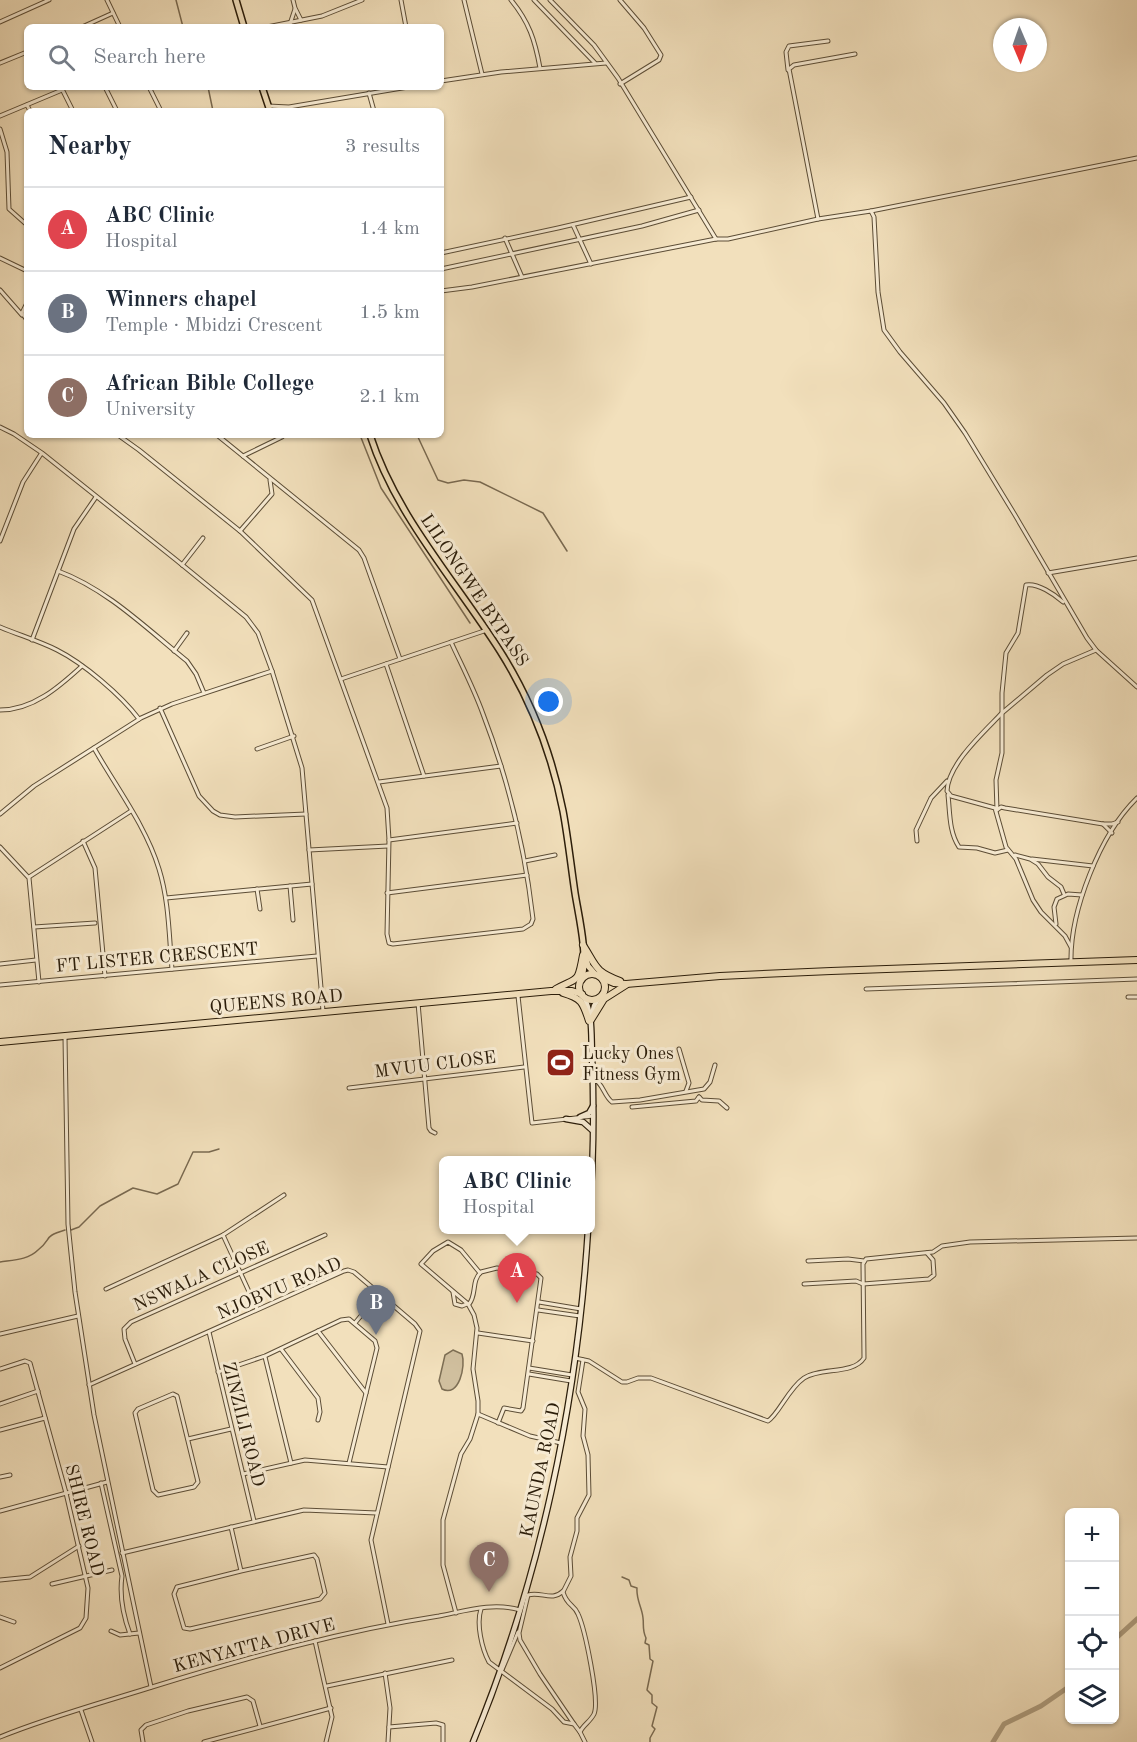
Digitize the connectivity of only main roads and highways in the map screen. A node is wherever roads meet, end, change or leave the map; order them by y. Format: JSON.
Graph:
{"nodes":[{"id":1,"x":236,"y":0,"type":"edge"},
{"id":2,"x":243,"y":24,"type":"edge"},
{"id":3,"x":263,"y":90,"type":"edge"},
{"id":4,"x":269,"y":108,"type":"edge"},
{"id":5,"x":371,"y":438,"type":"edge"},
{"id":6,"x":583,"y":944,"type":"junction"},
{"id":7,"x":582,"y":955,"type":"junction"},
{"id":8,"x":1137,"y":960,"type":"edge"},
{"id":9,"x":598,"y":976,"type":"junction"},
{"id":10,"x":581,"y":980,"type":"junction"},
{"id":11,"x":626,"y":985,"type":"junction"},
{"id":12,"x":556,"y":990,"type":"junction"},
{"id":13,"x":583,"y":995,"type":"junction"},
{"id":14,"x":601,"y":996,"type":"junction"},
{"id":15,"x":590,"y":1022,"type":"junction"},
{"id":16,"x":0,"y":1042,"type":"edge"},
{"id":17,"x":594,"y":1106,"type":"junction"},
{"id":18,"x":580,"y":1117,"type":"road end"},
{"id":19,"x":566,"y":1119,"type":"road end"},
{"id":20,"x":592,"y":1130,"type":"junction"},
{"id":21,"x":592,"y":1156,"type":"edge"},
{"id":22,"x":588,"y":1234,"type":"edge"},
{"id":23,"x":473,"y":1742,"type":"edge"}],
"edges":[{"from":1,"to":2,"type":"main road"},
{"from":3,"to":4,"type":"main road"},
{"from":5,"to":6,"type":"main road","name":"LILONGWE BYPASS"},
{"from":6,"to":7,"type":"main road","name":"LILONGWE BYPASS"},
{"from":6,"to":9,"type":"main road","name":"LILONGWE BYPASS"},
{"from":6,"to":11,"type":"highway"},
{"from":7,"to":10,"type":"main road","name":"LILONGWE BYPASS"},
{"from":7,"to":12,"type":"highway"},
{"from":8,"to":11,"type":"highway"},
{"from":9,"to":10,"type":"highway"},
{"from":9,"to":11,"type":"highway"},
{"from":9,"to":14,"type":"highway"},
{"from":10,"to":12,"type":"highway"},
{"from":10,"to":13,"type":"highway"},
{"from":11,"to":14,"type":"highway"},
{"from":11,"to":15,"type":"highway"},
{"from":12,"to":13,"type":"highway"},
{"from":12,"to":15,"type":"highway"},
{"from":12,"to":16,"type":"highway","name":"QUEENS ROAD"},
{"from":13,"to":14,"type":"highway"},
{"from":13,"to":15,"type":"main road"},
{"from":14,"to":15,"type":"main road"},
{"from":15,"to":17,"type":"main road"},
{"from":17,"to":18,"type":"main road"},
{"from":17,"to":20,"type":"main road"},
{"from":19,"to":20,"type":"main road"},
{"from":20,"to":21,"type":"main road"},
{"from":22,"to":23,"type":"main road","name":"KAUNDA ROAD"}]}
